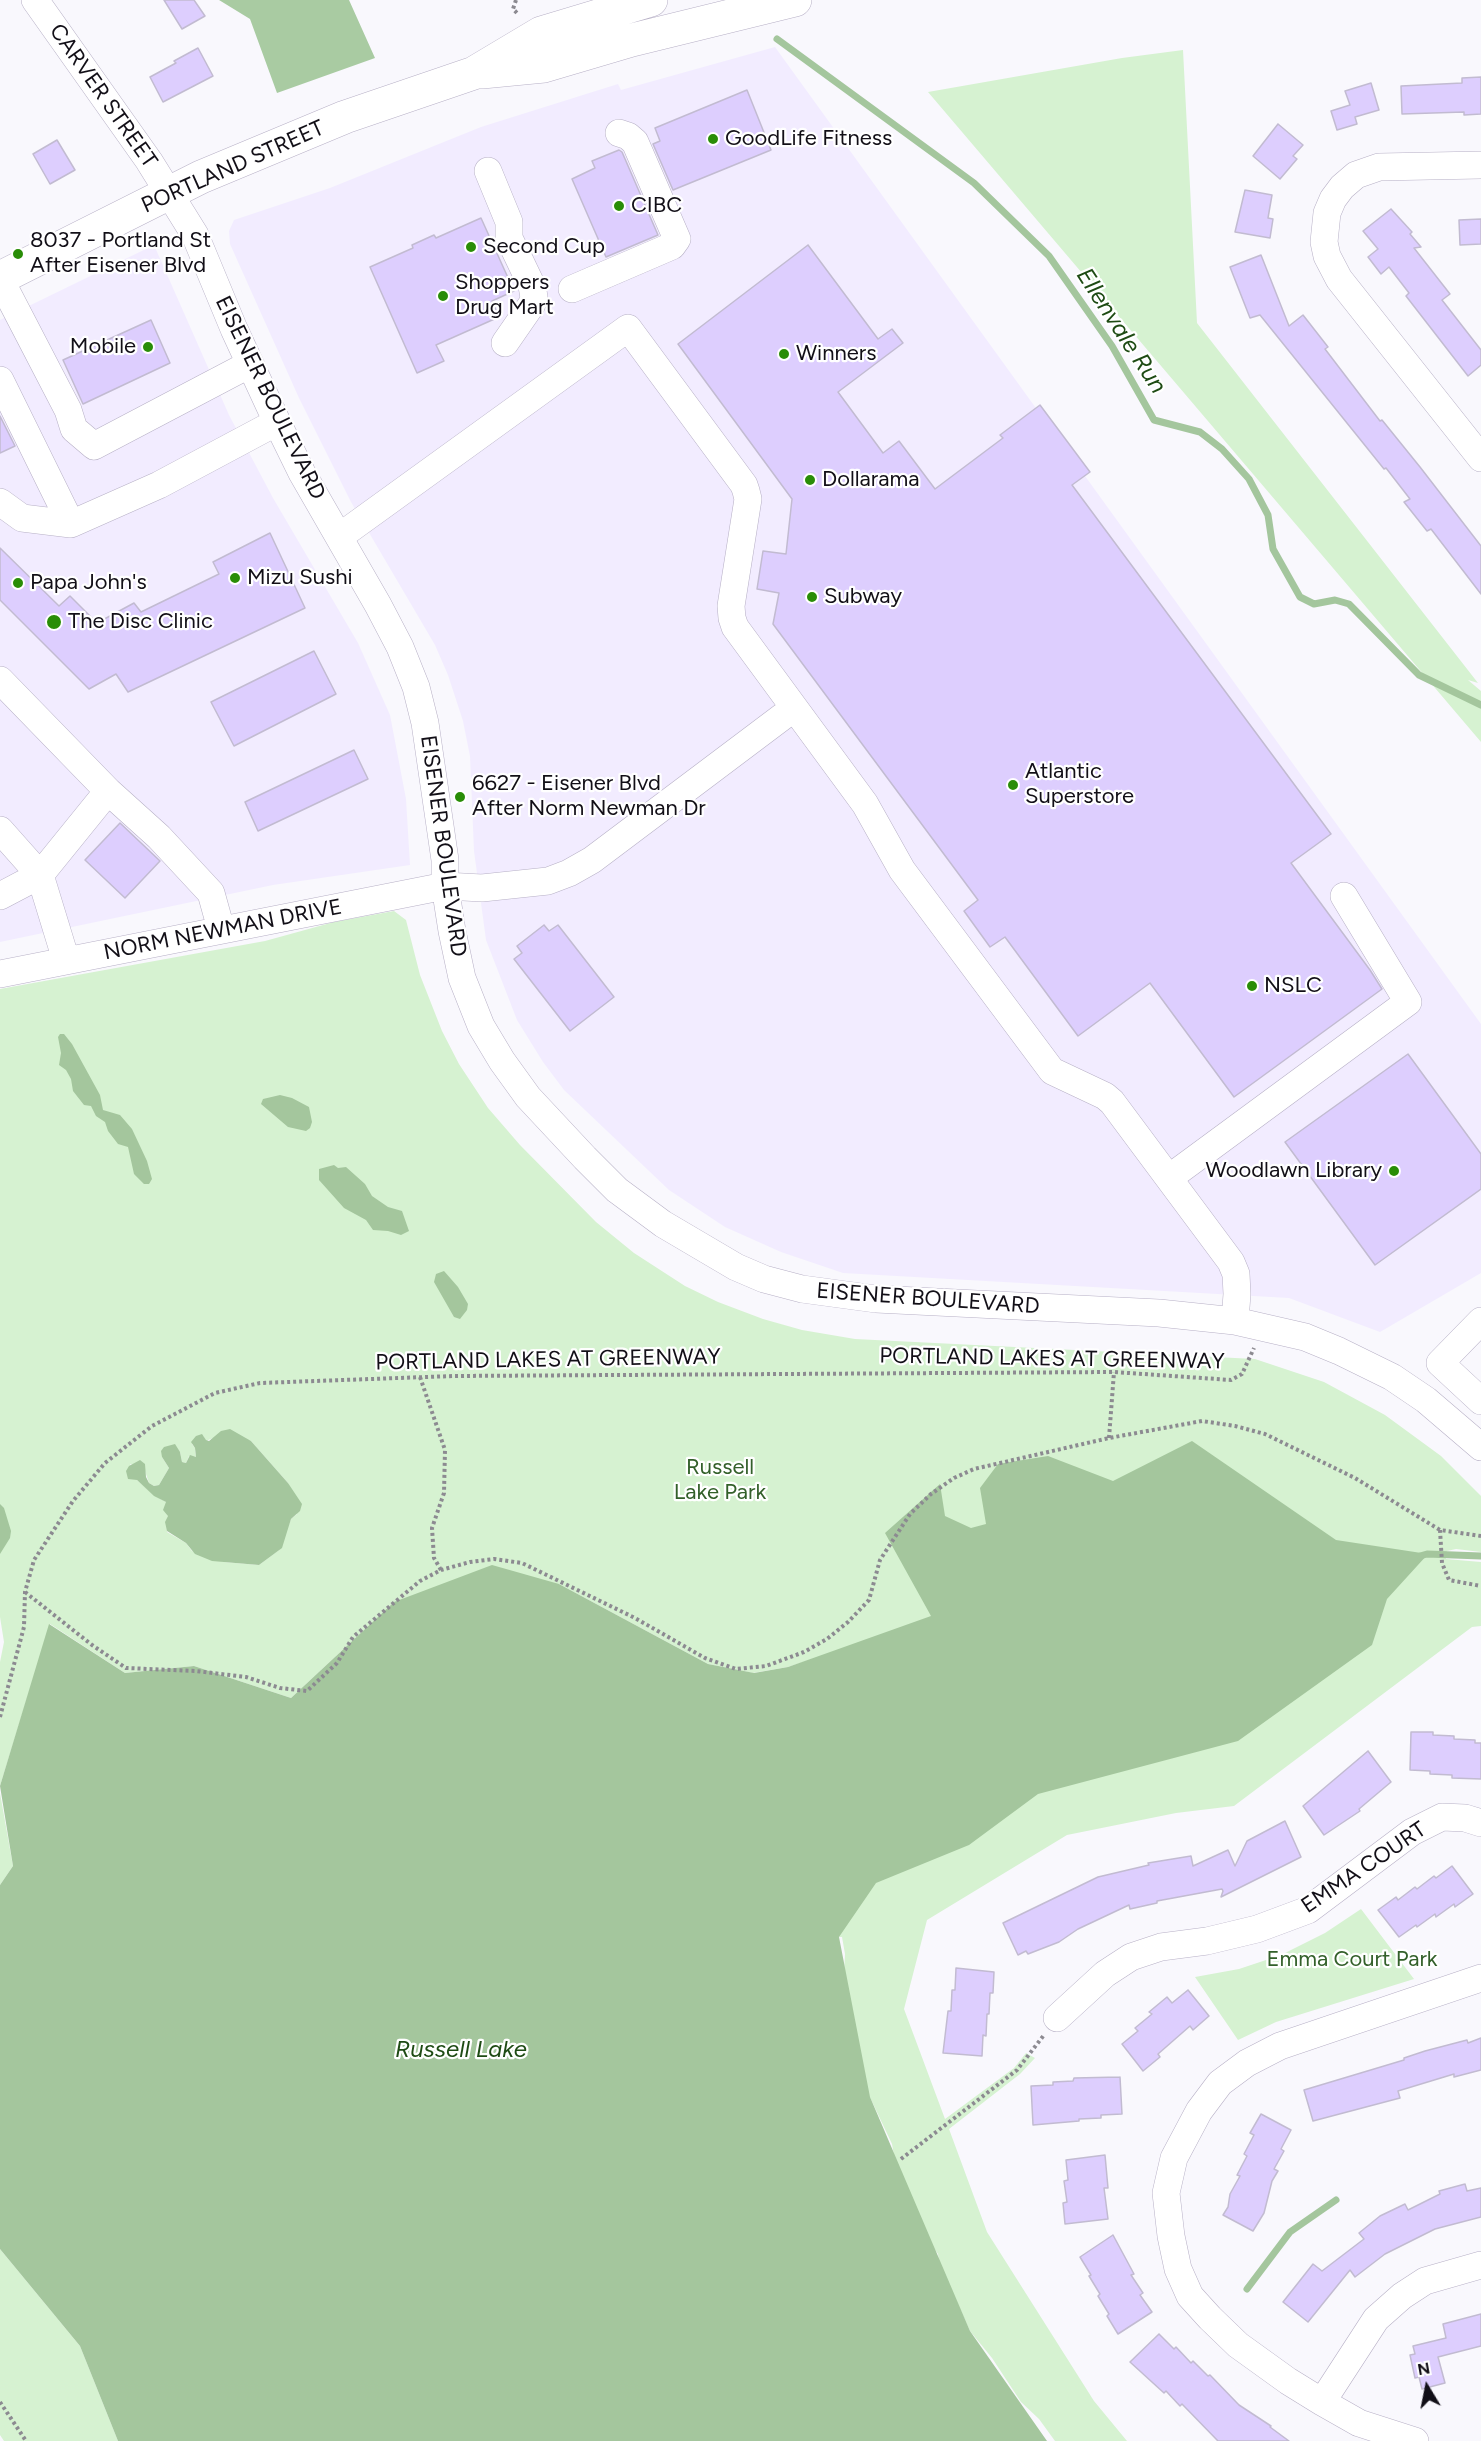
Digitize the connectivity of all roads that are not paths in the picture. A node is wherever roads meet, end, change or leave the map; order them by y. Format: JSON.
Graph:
{"nodes":[{"id":1,"x":35,"y":0,"type":"edge"},
{"id":2,"x":651,"y":0,"type":"edge"},
{"id":3,"x":795,"y":0,"type":"edge"},
{"id":4,"x":474,"y":73,"type":"junction"},
{"id":5,"x":619,"y":133,"type":"dead end"},
{"id":6,"x":1481,"y":165,"type":"edge"},
{"id":7,"x":488,"y":171,"type":"dead end"},
{"id":8,"x":169,"y":194,"type":"junction"},
{"id":9,"x":0,"y":279,"type":"edge"},
{"id":10,"x":572,"y":289,"type":"dead end"},
{"id":11,"x":505,"y":343,"type":"dead end"},
{"id":12,"x":250,"y":364,"type":"junction"},
{"id":13,"x":0,"y":380,"type":"edge"},
{"id":14,"x":277,"y":423,"type":"junction"},
{"id":15,"x":1481,"y":458,"type":"edge"},
{"id":16,"x":0,"y":502,"type":"edge"},
{"id":17,"x":71,"y":524,"type":"junction"},
{"id":18,"x":339,"y":537,"type":"junction"},
{"id":19,"x":0,"y":680,"type":"edge"},
{"id":20,"x":794,"y":708,"type":"junction"},
{"id":21,"x":108,"y":791,"type":"junction"},
{"id":22,"x":0,"y":830,"type":"edge"},
{"id":23,"x":40,"y":875,"type":"junction"},
{"id":24,"x":445,"y":886,"type":"junction"},
{"id":25,"x":0,"y":896,"type":"edge"},
{"id":26,"x":1344,"y":896,"type":"dead end"},
{"id":27,"x":221,"y":930,"type":"junction"},
{"id":28,"x":66,"y":960,"type":"junction"},
{"id":29,"x":0,"y":974,"type":"edge"},
{"id":30,"x":1169,"y":1178,"type":"junction"},
{"id":31,"x":1235,"y":1321,"type":"junction"},
{"id":32,"x":1481,"y":1321,"type":"edge"},
{"id":33,"x":1450,"y":1372,"type":"junction"},
{"id":34,"x":1426,"y":1400,"type":"junction"},
{"id":35,"x":1481,"y":1401,"type":"edge"},
{"id":36,"x":1481,"y":1447,"type":"edge"},
{"id":37,"x":1481,"y":1823,"type":"edge"},
{"id":38,"x":1481,"y":1978,"type":"edge"},
{"id":39,"x":1057,"y":2018,"type":"road end"},
{"id":40,"x":1481,"y":2265,"type":"edge"},
{"id":41,"x":1322,"y":2402,"type":"junction"},
{"id":42,"x":1415,"y":2441,"type":"edge"}],
"edges":[{"from":1,"to":8,"type":"street","name":"CARVER STREET"},
{"from":2,"to":4,"type":"main road","name":"PORTLAND STREET"},
{"from":3,"to":4,"type":"main road","name":"PORTLAND STREET"},
{"from":4,"to":8,"type":"main road","name":"PORTLAND STREET"},
{"from":5,"to":10,"type":"street"},
{"from":6,"to":15,"type":"street"},
{"from":7,"to":11,"type":"street"},
{"from":8,"to":9,"type":"main road","name":"PORTLAND STREET"},
{"from":8,"to":12,"type":"street","name":"EISENER BOULEVARD"},
{"from":9,"to":12,"type":"street"},
{"from":12,"to":14,"type":"street","name":"EISENER BOULEVARD"},
{"from":13,"to":17,"type":"street"},
{"from":14,"to":17,"type":"street"},
{"from":14,"to":18,"type":"street","name":"EISENER BOULEVARD"},
{"from":16,"to":17,"type":"street"},
{"from":18,"to":20,"type":"street"},
{"from":18,"to":24,"type":"street","name":"EISENER BOULEVARD"},
{"from":19,"to":21,"type":"street"},
{"from":20,"to":24,"type":"street","name":"NORM NEWMAN DRIVE"},
{"from":20,"to":30,"type":"street"},
{"from":21,"to":23,"type":"street"},
{"from":21,"to":27,"type":"street"},
{"from":22,"to":23,"type":"street"},
{"from":23,"to":25,"type":"street"},
{"from":23,"to":28,"type":"street"},
{"from":24,"to":27,"type":"street","name":"NORM NEWMAN DRIVE"},
{"from":24,"to":31,"type":"street","name":"EISENER BOULEVARD"},
{"from":26,"to":30,"type":"street"},
{"from":27,"to":28,"type":"street","name":"NORM NEWMAN DRIVE"},
{"from":28,"to":29,"type":"street","name":"NORM NEWMAN DRIVE"},
{"from":30,"to":31,"type":"street"},
{"from":31,"to":34,"type":"street","name":"EISENER BOULEVARD"},
{"from":32,"to":33,"type":"street"},
{"from":33,"to":34,"type":"street"},
{"from":33,"to":35,"type":"street"},
{"from":34,"to":36,"type":"street","name":"EISENER BOULEVARD"},
{"from":37,"to":39,"type":"street","name":"EMMA COURT"},
{"from":38,"to":41,"type":"street"},
{"from":40,"to":41,"type":"street"},
{"from":41,"to":42,"type":"street"}]}
